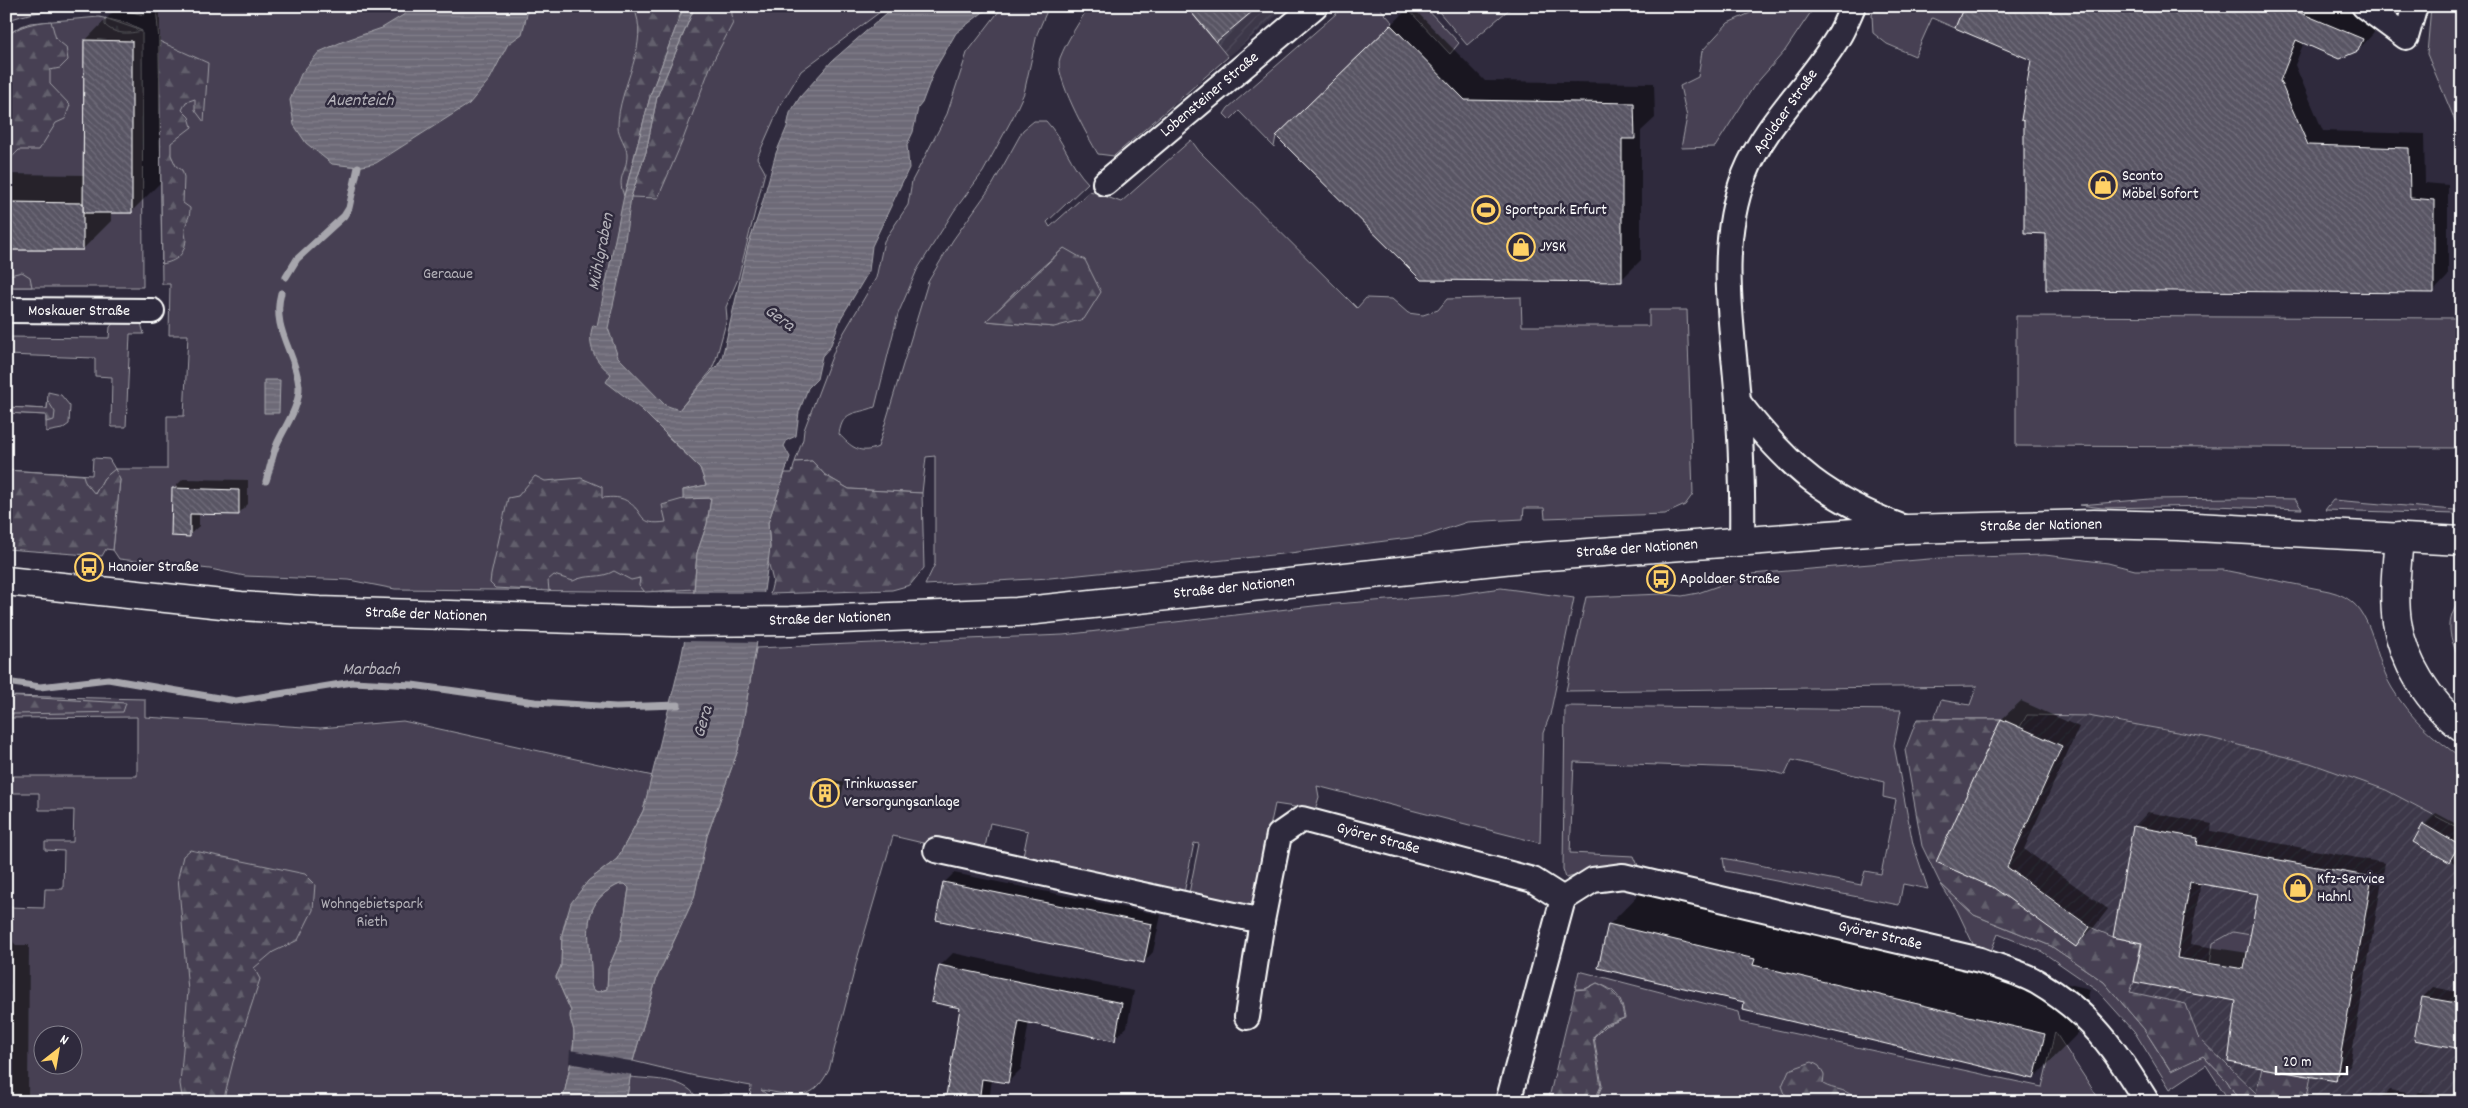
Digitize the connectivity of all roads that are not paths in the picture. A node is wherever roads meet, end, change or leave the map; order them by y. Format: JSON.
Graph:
{"nodes":[{"id":1,"x":1315,"y":6,"type":"edge"},
{"id":2,"x":1853,"y":6,"type":"edge"},
{"id":3,"x":2364,"y":6,"type":"edge"},
{"id":4,"x":2415,"y":6,"type":"edge"},
{"id":5,"x":1105,"y":183,"type":"dead end"},
{"id":6,"x":6,"y":310,"type":"edge"},
{"id":7,"x":152,"y":311,"type":"dead end"},
{"id":8,"x":1738,"y":402,"type":"junction"},
{"id":9,"x":1907,"y":529,"type":"junction"},
{"id":10,"x":2399,"y":537,"type":"junction"},
{"id":11,"x":2462,"y":541,"type":"edge"},
{"id":12,"x":1742,"y":542,"type":"junction"},
{"id":13,"x":6,"y":581,"type":"edge"},
{"id":14,"x":2462,"y":727,"type":"edge"},
{"id":15,"x":936,"y":850,"type":"dead end"},
{"id":16,"x":1562,"y":899,"type":"junction"},
{"id":17,"x":1262,"y":921,"type":"junction"},
{"id":18,"x":1247,"y":1017,"type":"dead end"},
{"id":19,"x":2145,"y":1101,"type":"edge"},
{"id":20,"x":1508,"y":1102,"type":"edge"}],
"edges":[{"from":1,"to":5,"type":"street","name":"Lobensteiner Straße"},
{"from":2,"to":8,"type":"street","name":"Apoldaer Straße"},
{"from":3,"to":4,"type":"street"},
{"from":6,"to":7,"type":"street","name":"Moskauer Straße"},
{"from":8,"to":9,"type":"street"},
{"from":8,"to":12,"type":"street","name":"Apoldaer Straße"},
{"from":9,"to":10,"type":"main road","name":"Straße der Nationen"},
{"from":9,"to":12,"type":"main road","name":"Straße der Nationen"},
{"from":10,"to":11,"type":"main road","name":"Straße der Nationen"},
{"from":10,"to":14,"type":"main road"},
{"from":12,"to":13,"type":"main road","name":"Straße der Nationen"},
{"from":15,"to":17,"type":"street"},
{"from":16,"to":17,"type":"street","name":"Györer Straße"},
{"from":16,"to":19,"type":"street","name":"Györer Straße"},
{"from":16,"to":20,"type":"street"},
{"from":17,"to":18,"type":"street","name":"Györer Straße"}]}
